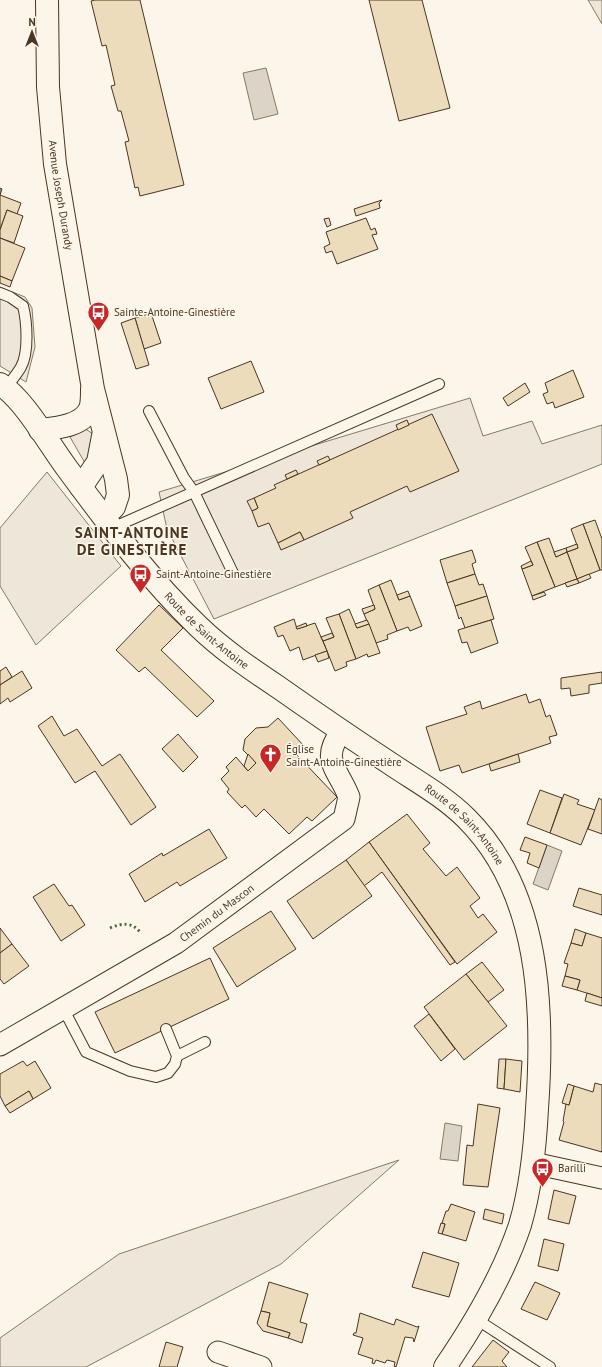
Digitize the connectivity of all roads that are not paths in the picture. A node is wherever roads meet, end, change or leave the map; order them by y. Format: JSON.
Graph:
{"nodes":[{"id":1,"x":47,"y":0,"type":"edge"},
{"id":2,"x":0,"y":293,"type":"edge"},
{"id":3,"x":439,"y":384,"type":"dead end"},
{"id":4,"x":3,"y":386,"type":"edge"},
{"id":5,"x":93,"y":389,"type":"junction"},
{"id":6,"x":149,"y":411,"type":"dead end"},
{"id":7,"x":40,"y":430,"type":"junction"},
{"id":8,"x":104,"y":433,"type":"junction"},
{"id":9,"x":81,"y":487,"type":"junction"},
{"id":10,"x":194,"y":492,"type":"junction"},
{"id":11,"x":108,"y":522,"type":"junction"},
{"id":12,"x":232,"y":573,"type":"dead end"},
{"id":13,"x":342,"y":731,"type":"junction"},
{"id":14,"x":63,"y":1008,"type":"junction"},
{"id":15,"x":166,"y":1029,"type":"dead end"},
{"id":16,"x":205,"y":1042,"type":"dead end"},
{"id":17,"x":0,"y":1045,"type":"edge"},
{"id":18,"x":177,"y":1056,"type":"junction"},
{"id":19,"x":533,"y":1163,"type":"junction"},
{"id":20,"x":602,"y":1178,"type":"edge"},
{"id":21,"x":476,"y":1319,"type":"junction"},
{"id":22,"x":218,"y":1352,"type":"dead end"},
{"id":23,"x":260,"y":1367,"type":"edge"},
{"id":24,"x":445,"y":1367,"type":"edge"},
{"id":25,"x":550,"y":1367,"type":"edge"}],
"edges":[{"from":1,"to":5,"type":"street","name":"Avenue Joseph Durandy"},
{"from":2,"to":4,"type":"lane"},
{"from":3,"to":10,"type":"lane"},
{"from":4,"to":7,"type":"street","name":"Route de Saint-Antoine"},
{"from":5,"to":7,"type":"street"},
{"from":5,"to":8,"type":"street","name":"Avenue Joseph Durandy"},
{"from":6,"to":10,"type":"lane"},
{"from":7,"to":9,"type":"street","name":"Route de Saint-Antoine"},
{"from":8,"to":9,"type":"street"},
{"from":8,"to":11,"type":"street","name":"Avenue Joseph Durandy"},
{"from":9,"to":11,"type":"street","name":"Route de Saint-Antoine"},
{"from":10,"to":11,"type":"lane"},
{"from":10,"to":12,"type":"lane"},
{"from":11,"to":13,"type":"street","name":"Route de Saint-Antoine"},
{"from":13,"to":14,"type":"street","name":"Chemin du Mascon"},
{"from":13,"to":19,"type":"street","name":"Route de Saint-Antoine"},
{"from":14,"to":17,"type":"street","name":"Chemin du Mascon"},
{"from":14,"to":18,"type":"lane"},
{"from":15,"to":18,"type":"lane"},
{"from":16,"to":18,"type":"lane"},
{"from":19,"to":20,"type":"street"},
{"from":19,"to":21,"type":"street","name":"Route de Saint-Antoine"},
{"from":21,"to":24,"type":"street","name":"Route de Saint-Antoine"},
{"from":21,"to":25,"type":"lane"},
{"from":22,"to":23,"type":"street"}]}
